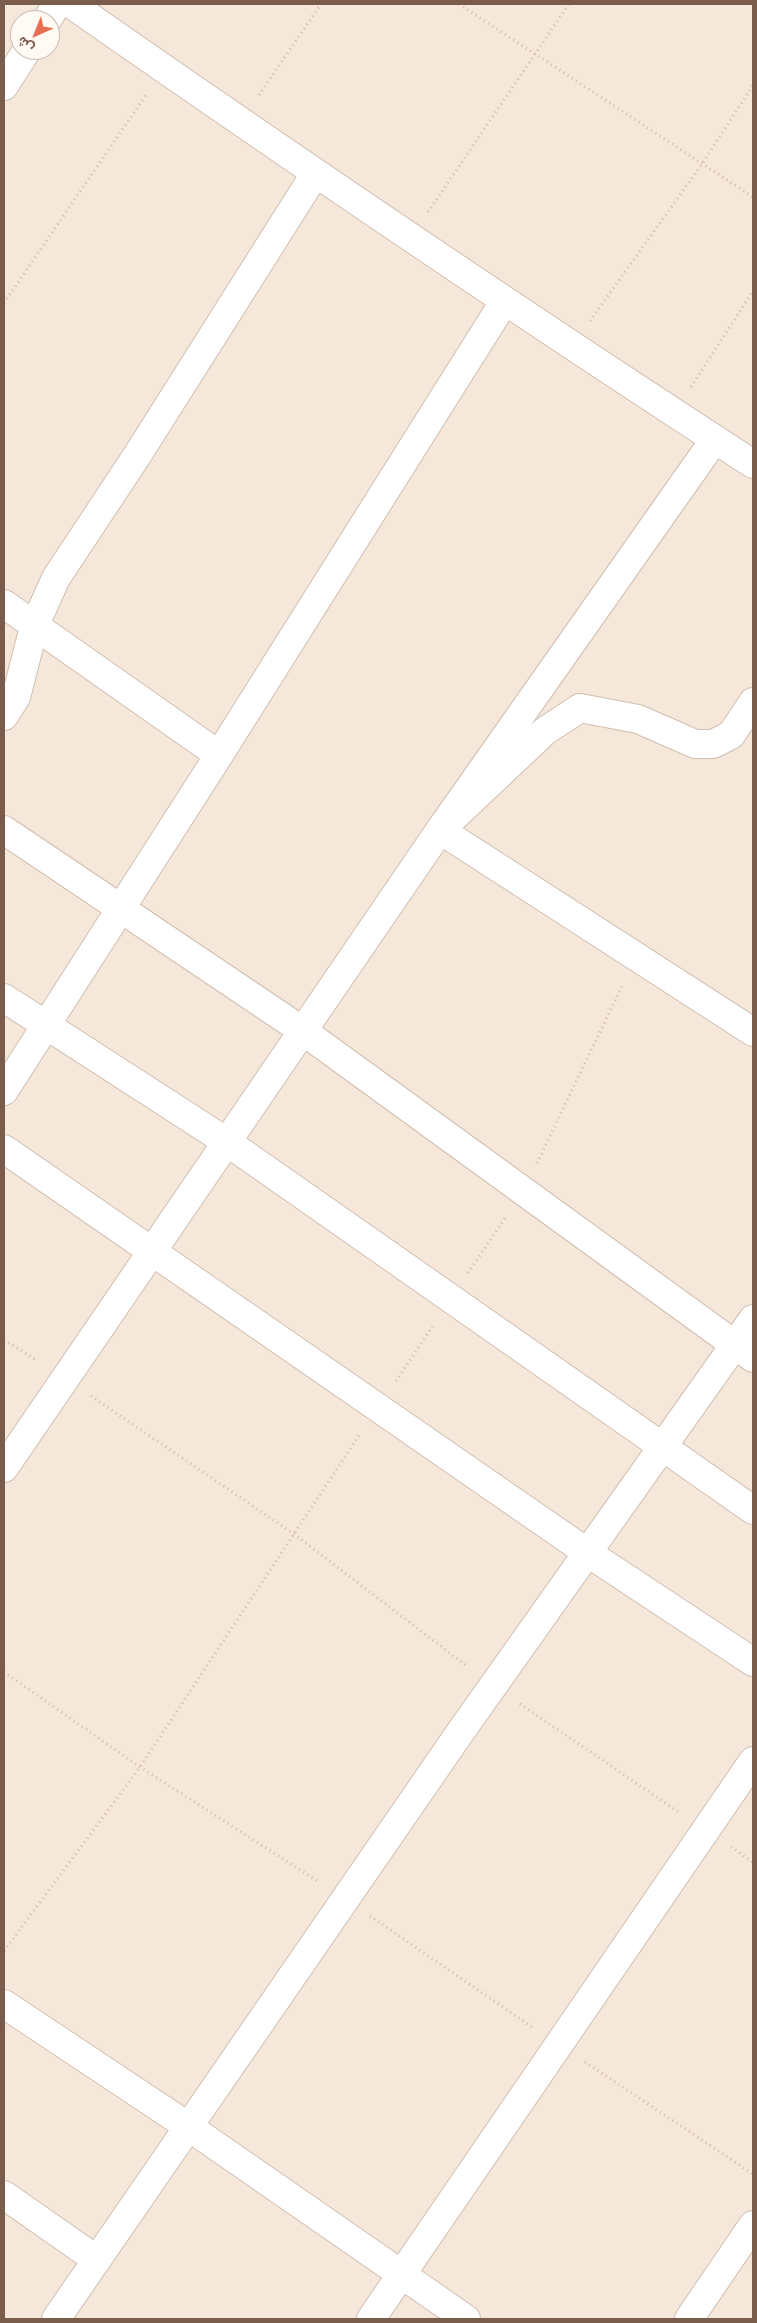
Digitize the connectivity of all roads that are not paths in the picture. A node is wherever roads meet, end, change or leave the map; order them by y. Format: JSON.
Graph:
{"nodes":[{"id":1,"x":71,"y":4,"type":"edge"},
{"id":2,"x":21,"y":60,"type":"edge"},
{"id":3,"x":4,"y":86,"type":"edge"},
{"id":4,"x":315,"y":174,"type":"junction"},
{"id":5,"x":504,"y":302,"type":"junction"},
{"id":6,"x":715,"y":439,"type":"junction"},
{"id":7,"x":753,"y":464,"type":"edge"},
{"id":8,"x":4,"y":604,"type":"edge"},
{"id":9,"x":34,"y":627,"type":"junction"},
{"id":10,"x":753,"y":702,"type":"edge"},
{"id":11,"x":4,"y":716,"type":"edge"},
{"id":12,"x":218,"y":755,"type":"junction"},
{"id":13,"x":4,"y":830,"type":"edge"},
{"id":14,"x":440,"y":830,"type":"junction"},
{"id":15,"x":120,"y":910,"type":"junction"},
{"id":16,"x":4,"y":998,"type":"edge"},
{"id":17,"x":47,"y":1026,"type":"junction"},
{"id":18,"x":303,"y":1031,"type":"junction"},
{"id":19,"x":753,"y":1032,"type":"edge"},
{"id":20,"x":4,"y":1091,"type":"edge"},
{"id":21,"x":227,"y":1142,"type":"junction"},
{"id":22,"x":4,"y":1149,"type":"edge"},
{"id":23,"x":152,"y":1250,"type":"junction"},
{"id":24,"x":753,"y":1320,"type":"edge"},
{"id":25,"x":744,"y":1352,"type":"edge"},
{"id":26,"x":662,"y":1447,"type":"junction"},
{"id":27,"x":4,"y":1468,"type":"edge"},
{"id":28,"x":753,"y":1510,"type":"edge"},
{"id":29,"x":588,"y":1553,"type":"junction"},
{"id":30,"x":753,"y":1662,"type":"edge"},
{"id":31,"x":753,"y":1761,"type":"edge"},
{"id":32,"x":4,"y":2004,"type":"edge"},
{"id":33,"x":189,"y":2126,"type":"junction"},
{"id":34,"x":4,"y":2195,"type":"edge"},
{"id":35,"x":753,"y":2225,"type":"edge"},
{"id":36,"x":97,"y":2260,"type":"junction"},
{"id":37,"x":402,"y":2273,"type":"junction"},
{"id":38,"x":56,"y":2319,"type":"edge"},
{"id":39,"x":371,"y":2319,"type":"edge"},
{"id":40,"x":466,"y":2319,"type":"edge"},
{"id":41,"x":690,"y":2319,"type":"edge"}],
"edges":[{"from":1,"to":4,"type":"street"},
{"from":2,"to":3,"type":"street"},
{"from":4,"to":5,"type":"street"},
{"from":4,"to":9,"type":"street"},
{"from":5,"to":6,"type":"street"},
{"from":5,"to":12,"type":"street"},
{"from":6,"to":7,"type":"street"},
{"from":6,"to":14,"type":"street"},
{"from":8,"to":9,"type":"street"},
{"from":9,"to":11,"type":"street"},
{"from":9,"to":12,"type":"street"},
{"from":10,"to":14,"type":"street"},
{"from":12,"to":15,"type":"street"},
{"from":13,"to":15,"type":"street"},
{"from":14,"to":18,"type":"street"},
{"from":14,"to":19,"type":"street"},
{"from":15,"to":17,"type":"street"},
{"from":15,"to":18,"type":"street"},
{"from":16,"to":17,"type":"street"},
{"from":17,"to":20,"type":"street"},
{"from":17,"to":21,"type":"street"},
{"from":18,"to":21,"type":"street"},
{"from":18,"to":25,"type":"street"},
{"from":21,"to":23,"type":"street"},
{"from":21,"to":26,"type":"street"},
{"from":22,"to":23,"type":"street"},
{"from":23,"to":27,"type":"street"},
{"from":23,"to":29,"type":"street"},
{"from":24,"to":25,"type":"street"},
{"from":25,"to":26,"type":"street"},
{"from":26,"to":28,"type":"street"},
{"from":26,"to":29,"type":"street"},
{"from":29,"to":30,"type":"street"},
{"from":29,"to":33,"type":"street"},
{"from":31,"to":37,"type":"street"},
{"from":32,"to":33,"type":"street"},
{"from":33,"to":36,"type":"street"},
{"from":33,"to":37,"type":"street"},
{"from":34,"to":36,"type":"street"},
{"from":35,"to":41,"type":"street"},
{"from":36,"to":38,"type":"street"},
{"from":37,"to":39,"type":"street"},
{"from":37,"to":40,"type":"street"}]}
